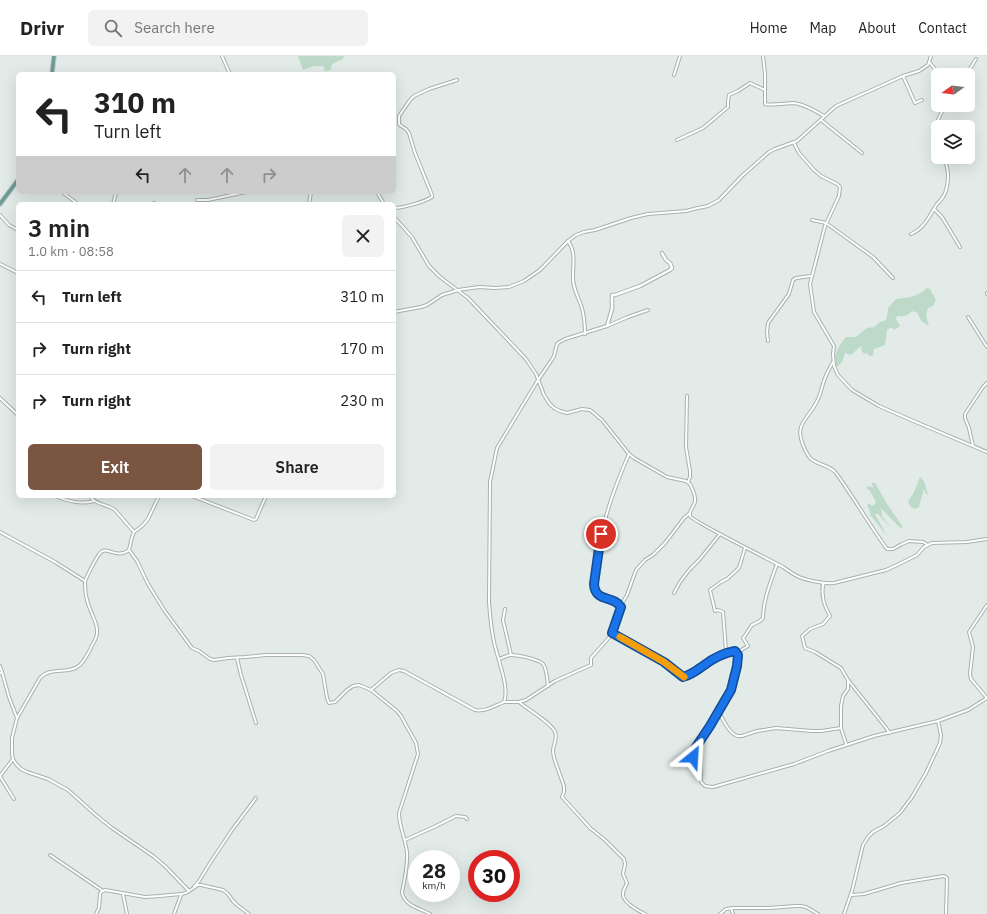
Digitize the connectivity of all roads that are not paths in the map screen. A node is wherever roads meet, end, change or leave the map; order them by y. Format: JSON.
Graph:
{"nodes":[{"id":1,"x":54,"y":56,"type":"edge"},
{"id":2,"x":222,"y":56,"type":"edge"},
{"id":3,"x":680,"y":56,"type":"edge"},
{"id":4,"x":763,"y":56,"type":"edge"},
{"id":5,"x":931,"y":56,"type":"edge"},
{"id":6,"x":976,"y":59,"type":"dead end"},
{"id":7,"x":930,"y":63,"type":"junction"},
{"id":8,"x":934,"y":68,"type":"edge"},
{"id":9,"x":970,"y":68,"type":"edge"},
{"id":10,"x":52,"y":72,"type":"edge"},
{"id":11,"x":229,"y":72,"type":"edge"},
{"id":12,"x":674,"y":75,"type":"dead end"},
{"id":13,"x":903,"y":76,"type":"junction"},
{"id":14,"x":457,"y":80,"type":"dead end"},
{"id":15,"x":765,"y":90,"type":"junction"},
{"id":16,"x":922,"y":100,"type":"dead end"},
{"id":17,"x":824,"y":116,"type":"junction"},
{"id":18,"x":821,"y":120,"type":"junction"},
{"id":19,"x":677,"y":140,"type":"dead end"},
{"id":20,"x":794,"y":143,"type":"junction"},
{"id":21,"x":862,"y":153,"type":"dead end"},
{"id":22,"x":946,"y":164,"type":"edge"},
{"id":23,"x":16,"y":183,"type":"edge"},
{"id":24,"x":65,"y":194,"type":"edge"},
{"id":25,"x":236,"y":194,"type":"edge"},
{"id":26,"x":197,"y":200,"type":"dead end"},
{"id":27,"x":75,"y":202,"type":"edge"},
{"id":28,"x":0,"y":204,"type":"edge"},
{"id":29,"x":396,"y":208,"type":"edge"},
{"id":30,"x":934,"y":209,"type":"junction"},
{"id":31,"x":0,"y":215,"type":"edge"},
{"id":32,"x":396,"y":219,"type":"edge"},
{"id":33,"x":812,"y":220,"type":"dead end"},
{"id":34,"x":826,"y":223,"type":"junction"},
{"id":35,"x":16,"y":229,"type":"edge"},
{"id":36,"x":910,"y":234,"type":"dead end"},
{"id":37,"x":568,"y":241,"type":"junction"},
{"id":38,"x":960,"y":247,"type":"dead end"},
{"id":39,"x":662,"y":253,"type":"dead end"},
{"id":40,"x":0,"y":264,"type":"edge"},
{"id":41,"x":16,"y":272,"type":"edge"},
{"id":42,"x":811,"y":276,"type":"junction"},
{"id":43,"x":893,"y":278,"type":"dead end"},
{"id":44,"x":458,"y":290,"type":"junction"},
{"id":45,"x":648,"y":310,"type":"dead end"},
{"id":46,"x":396,"y":312,"type":"edge"},
{"id":47,"x":968,"y":317,"type":"dead end"},
{"id":48,"x":607,"y":326,"type":"junction"},
{"id":49,"x":585,"y":334,"type":"junction"},
{"id":50,"x":768,"y":341,"type":"dead end"},
{"id":51,"x":987,"y":347,"type":"edge"},
{"id":52,"x":834,"y":362,"type":"junction"},
{"id":53,"x":538,"y":380,"type":"junction"},
{"id":54,"x":987,"y":383,"type":"edge"},
{"id":55,"x":687,"y":396,"type":"dead end"},
{"id":56,"x":0,"y":398,"type":"edge"},
{"id":57,"x":16,"y":413,"type":"edge"},
{"id":58,"x":973,"y":446,"type":"junction"},
{"id":59,"x":987,"y":452,"type":"edge"},
{"id":60,"x":629,"y":454,"type":"junction"},
{"id":61,"x":688,"y":482,"type":"junction"},
{"id":62,"x":62,"y":498,"type":"edge"},
{"id":63,"x":92,"y":498,"type":"edge"},
{"id":64,"x":158,"y":498,"type":"edge"},
{"id":65,"x":197,"y":498,"type":"edge"},
{"id":66,"x":265,"y":498,"type":"edge"},
{"id":67,"x":94,"y":501,"type":"junction"},
{"id":68,"x":690,"y":514,"type":"junction"},
{"id":69,"x":0,"y":532,"type":"edge"},
{"id":70,"x":134,"y":532,"type":"junction"},
{"id":71,"x":720,"y":534,"type":"junction"},
{"id":72,"x":987,"y":539,"type":"edge"},
{"id":73,"x":928,"y":545,"type":"junction"},
{"id":74,"x":745,"y":547,"type":"junction"},
{"id":75,"x":128,"y":550,"type":"junction"},
{"id":76,"x":777,"y":564,"type":"junction"},
{"id":77,"x":85,"y":580,"type":"junction"},
{"id":78,"x":826,"y":583,"type":"junction"},
{"id":79,"x":674,"y":594,"type":"dead end"},
{"id":80,"x":987,"y":605,"type":"edge"},
{"id":81,"x":621,"y":607,"type":"junction"},
{"id":82,"x":505,"y":609,"type":"dead end"},
{"id":83,"x":612,"y":633,"type":"junction"},
{"id":84,"x":736,"y":652,"type":"junction"},
{"id":85,"x":511,"y":655,"type":"junction"},
{"id":86,"x":721,"y":655,"type":"junction"},
{"id":87,"x":237,"y":658,"type":"junction"},
{"id":88,"x":499,"y":659,"type":"junction"},
{"id":89,"x":0,"y":666,"type":"edge"},
{"id":90,"x":1,"y":672,"type":"edge"},
{"id":91,"x":848,"y":680,"type":"junction"},
{"id":92,"x":548,"y":686,"type":"junction"},
{"id":93,"x":371,"y":690,"type":"junction"},
{"id":94,"x":987,"y":698,"type":"edge"},
{"id":95,"x":504,"y":702,"type":"junction"},
{"id":96,"x":519,"y":702,"type":"junction"},
{"id":97,"x":720,"y":710,"type":"junction"},
{"id":98,"x":17,"y":718,"type":"junction"},
{"id":99,"x":938,"y":721,"type":"junction"},
{"id":100,"x":256,"y":723,"type":"dead end"},
{"id":101,"x":840,"y":728,"type":"junction"},
{"id":102,"x":889,"y":733,"type":"junction"},
{"id":103,"x":846,"y":744,"type":"junction"},
{"id":104,"x":13,"y":759,"type":"junction"},
{"id":105,"x":256,"y":798,"type":"dead end"},
{"id":106,"x":14,"y":799,"type":"dead end"},
{"id":107,"x":467,"y":819,"type":"dead end"},
{"id":108,"x":405,"y":840,"type":"junction"},
{"id":109,"x":50,"y":855,"type":"dead end"},
{"id":110,"x":193,"y":888,"type":"junction"},
{"id":111,"x":103,"y":891,"type":"junction"},
{"id":112,"x":189,"y":891,"type":"junction"},
{"id":113,"x":123,"y":894,"type":"junction"},
{"id":114,"x":181,"y":894,"type":"junction"},
{"id":115,"x":851,"y":895,"type":"junction"},
{"id":116,"x":731,"y":908,"type":"junction"},
{"id":117,"x":96,"y":914,"type":"edge"},
{"id":118,"x":127,"y":914,"type":"edge"},
{"id":119,"x":174,"y":914,"type":"edge"},
{"id":120,"x":249,"y":914,"type":"edge"},
{"id":121,"x":430,"y":914,"type":"edge"},
{"id":122,"x":645,"y":914,"type":"edge"},
{"id":123,"x":720,"y":914,"type":"edge"},
{"id":124,"x":733,"y":914,"type":"edge"},
{"id":125,"x":818,"y":914,"type":"edge"},
{"id":126,"x":844,"y":914,"type":"edge"},
{"id":127,"x":946,"y":914,"type":"edge"}],
"edges":[{"from":1,"to":10,"type":"main road"},
{"from":2,"to":11,"type":"street"},
{"from":3,"to":12,"type":"street"},
{"from":4,"to":15,"type":"street"},
{"from":5,"to":7,"type":"street"},
{"from":6,"to":9,"type":"street"},
{"from":7,"to":8,"type":"street"},
{"from":7,"to":13,"type":"street"},
{"from":13,"to":16,"type":"street"},
{"from":13,"to":17,"type":"street"},
{"from":14,"to":29,"type":"street"},
{"from":15,"to":17,"type":"street"},
{"from":15,"to":19,"type":"street"},
{"from":17,"to":18,"type":"street"},
{"from":18,"to":20,"type":"street"},
{"from":18,"to":21,"type":"street"},
{"from":20,"to":34,"type":"street"},
{"from":20,"to":37,"type":"street"},
{"from":22,"to":30,"type":"street"},
{"from":23,"to":28,"type":"main road"},
{"from":24,"to":27,"type":"street"},
{"from":25,"to":26,"type":"street"},
{"from":30,"to":36,"type":"street"},
{"from":30,"to":38,"type":"street"},
{"from":31,"to":35,"type":"street"},
{"from":32,"to":44,"type":"street"},
{"from":33,"to":34,"type":"street"},
{"from":34,"to":42,"type":"street"},
{"from":34,"to":43,"type":"street"},
{"from":37,"to":44,"type":"street"},
{"from":37,"to":49,"type":"street"},
{"from":39,"to":48,"type":"street"},
{"from":40,"to":41,"type":"street"},
{"from":42,"to":50,"type":"street"},
{"from":42,"to":52,"type":"street"},
{"from":44,"to":46,"type":"street"},
{"from":44,"to":53,"type":"street"},
{"from":45,"to":48,"type":"street"},
{"from":47,"to":51,"type":"street"},
{"from":48,"to":49,"type":"street"},
{"from":49,"to":53,"type":"street"},
{"from":52,"to":58,"type":"street"},
{"from":52,"to":73,"type":"street"},
{"from":53,"to":60,"type":"street"},
{"from":53,"to":88,"type":"street"},
{"from":54,"to":58,"type":"street"},
{"from":55,"to":61,"type":"street"},
{"from":56,"to":57,"type":"street"},
{"from":58,"to":59,"type":"street"},
{"from":60,"to":61,"type":"street"},
{"from":60,"to":81,"type":"street"},
{"from":61,"to":68,"type":"street"},
{"from":62,"to":67,"type":"street"},
{"from":63,"to":67,"type":"street"},
{"from":64,"to":70,"type":"street"},
{"from":65,"to":66,"type":"street"},
{"from":67,"to":70,"type":"street"},
{"from":68,"to":71,"type":"street"},
{"from":68,"to":81,"type":"street"},
{"from":69,"to":77,"type":"street"},
{"from":70,"to":75,"type":"street"},
{"from":71,"to":74,"type":"street"},
{"from":71,"to":79,"type":"street"},
{"from":72,"to":73,"type":"street"},
{"from":73,"to":78,"type":"street"},
{"from":74,"to":76,"type":"street"},
{"from":74,"to":86,"type":"street"},
{"from":75,"to":77,"type":"street"},
{"from":75,"to":87,"type":"street"},
{"from":76,"to":78,"type":"street"},
{"from":76,"to":84,"type":"street"},
{"from":77,"to":98,"type":"street"},
{"from":78,"to":91,"type":"street"},
{"from":80,"to":94,"type":"street"},
{"from":81,"to":83,"type":"street"},
{"from":82,"to":85,"type":"street"},
{"from":83,"to":86,"type":"street"},
{"from":83,"to":92,"type":"street"},
{"from":84,"to":86,"type":"street"},
{"from":84,"to":97,"type":"street"},
{"from":85,"to":88,"type":"street"},
{"from":85,"to":92,"type":"street"},
{"from":87,"to":93,"type":"street"},
{"from":87,"to":100,"type":"street"},
{"from":88,"to":95,"type":"street"},
{"from":89,"to":90,"type":"street"},
{"from":90,"to":98,"type":"street"},
{"from":91,"to":101,"type":"street"},
{"from":91,"to":102,"type":"street"},
{"from":92,"to":96,"type":"street"},
{"from":93,"to":95,"type":"street"},
{"from":93,"to":108,"type":"street"},
{"from":94,"to":99,"type":"street"},
{"from":95,"to":96,"type":"street"},
{"from":96,"to":122,"type":"street"},
{"from":97,"to":101,"type":"street"},
{"from":97,"to":103,"type":"street"},
{"from":98,"to":104,"type":"street"},
{"from":99,"to":102,"type":"street"},
{"from":99,"to":115,"type":"street"},
{"from":101,"to":103,"type":"street"},
{"from":102,"to":103,"type":"street"},
{"from":104,"to":106,"type":"street"},
{"from":104,"to":112,"type":"street"},
{"from":105,"to":110,"type":"street"},
{"from":107,"to":108,"type":"street"},
{"from":108,"to":121,"type":"street"},
{"from":109,"to":111,"type":"street"},
{"from":110,"to":112,"type":"street"},
{"from":110,"to":120,"type":"street"},
{"from":111,"to":113,"type":"street"},
{"from":111,"to":117,"type":"street"},
{"from":112,"to":114,"type":"street"},
{"from":113,"to":114,"type":"street"},
{"from":113,"to":118,"type":"street"},
{"from":114,"to":119,"type":"street"},
{"from":115,"to":126,"type":"street"},
{"from":115,"to":127,"type":"street"},
{"from":116,"to":123,"type":"street"},
{"from":116,"to":124,"type":"street"},
{"from":116,"to":125,"type":"street"}]}
